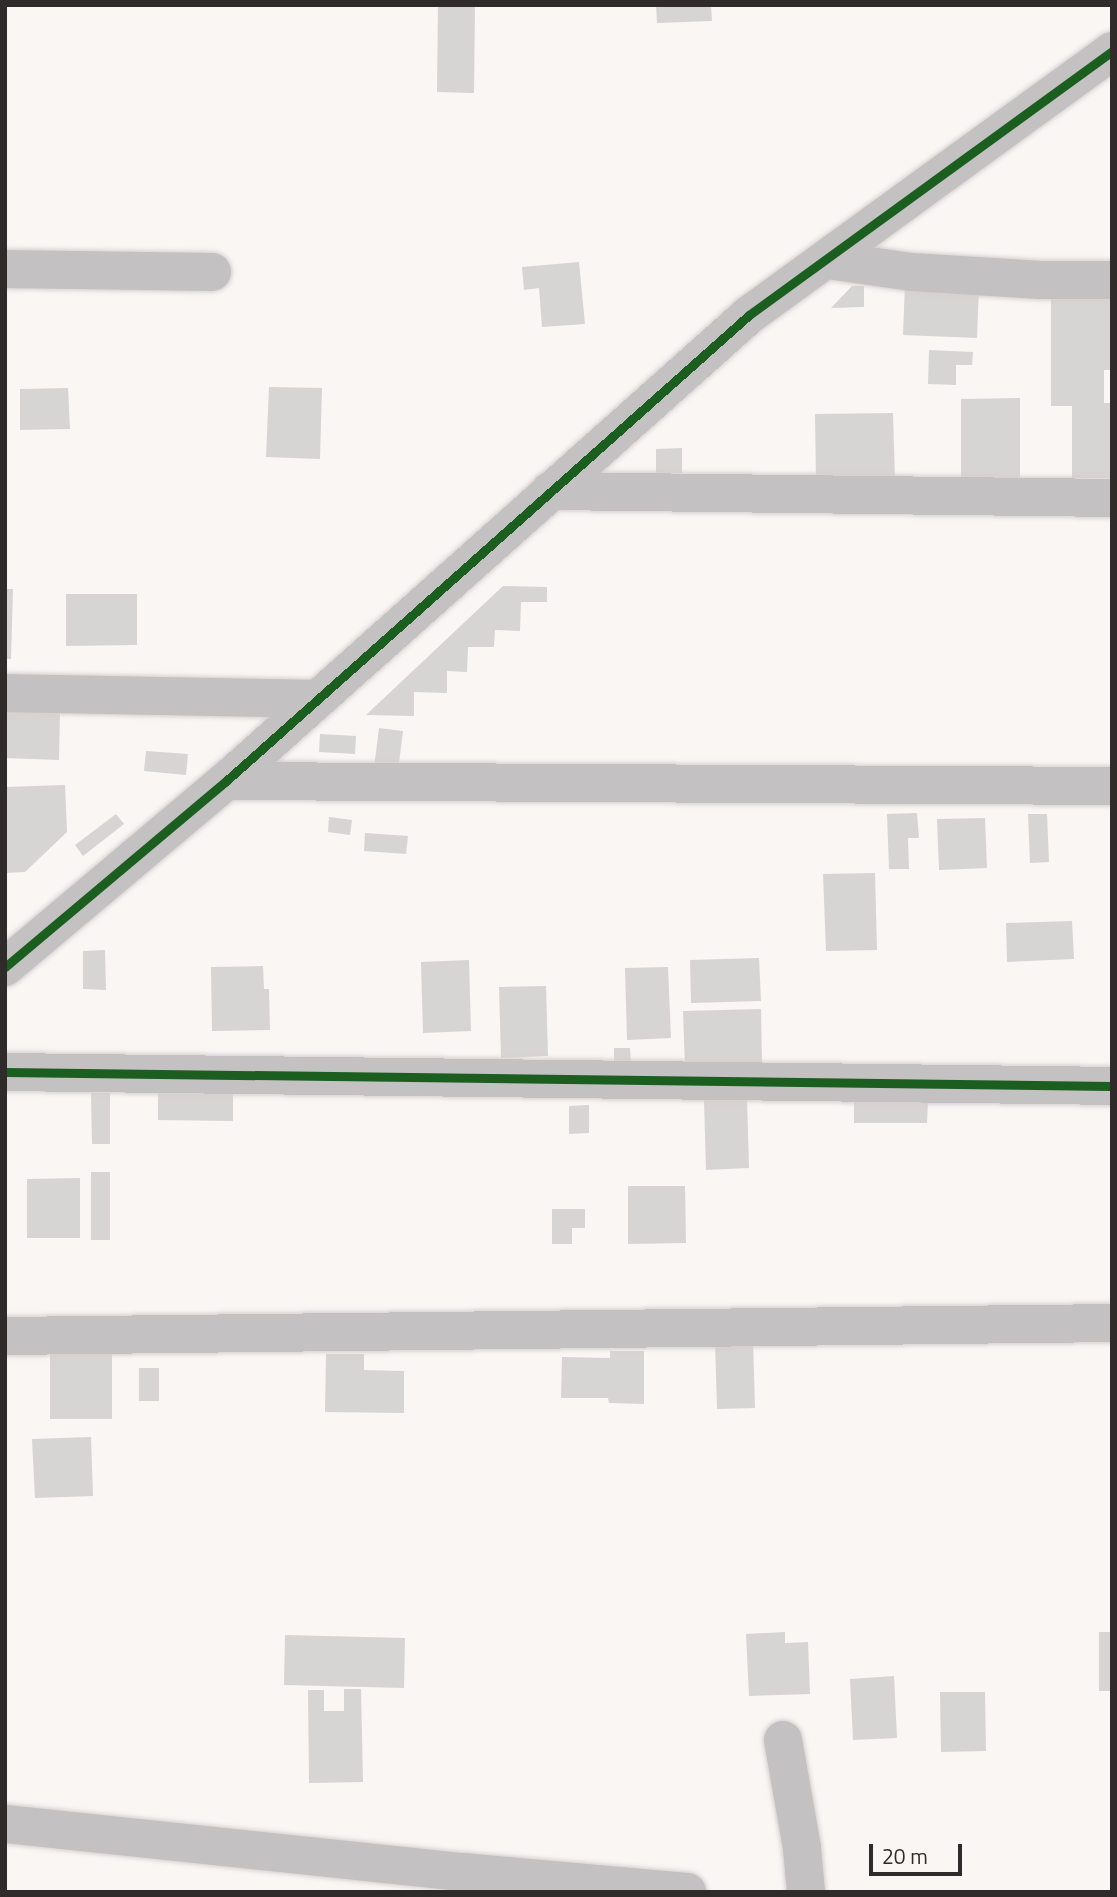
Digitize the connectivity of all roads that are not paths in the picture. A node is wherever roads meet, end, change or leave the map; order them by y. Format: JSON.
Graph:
{"nodes":[{"id":1,"x":1112,"y":51,"type":"edge"},
{"id":2,"x":828,"y":260,"type":"junction"},
{"id":3,"x":5,"y":269,"type":"edge"},
{"id":4,"x":212,"y":272,"type":"dead end"},
{"id":5,"x":1112,"y":280,"type":"edge"},
{"id":6,"x":550,"y":491,"type":"junction"},
{"id":7,"x":1112,"y":498,"type":"edge"},
{"id":8,"x":5,"y":693,"type":"edge"},
{"id":9,"x":315,"y":699,"type":"junction"},
{"id":10,"x":226,"y":780,"type":"junction"},
{"id":11,"x":1112,"y":786,"type":"edge"},
{"id":12,"x":9,"y":960,"type":"edge"},
{"id":13,"x":5,"y":1072,"type":"edge"},
{"id":14,"x":1112,"y":1086,"type":"edge"},
{"id":15,"x":1112,"y":1323,"type":"edge"},
{"id":16,"x":5,"y":1336,"type":"edge"},
{"id":17,"x":783,"y":1740,"type":"dead end"},
{"id":18,"x":5,"y":1824,"type":"edge"},
{"id":19,"x":687,"y":1892,"type":"edge"},
{"id":20,"x":806,"y":1892,"type":"edge"}],
"edges":[{"from":1,"to":2,"type":"street"},
{"from":2,"to":5,"type":"street"},
{"from":2,"to":6,"type":"street"},
{"from":3,"to":4,"type":"street"},
{"from":6,"to":7,"type":"street"},
{"from":6,"to":9,"type":"street"},
{"from":8,"to":9,"type":"street"},
{"from":9,"to":10,"type":"street"},
{"from":10,"to":11,"type":"street"},
{"from":10,"to":12,"type":"street"},
{"from":13,"to":14,"type":"street"},
{"from":15,"to":16,"type":"street"},
{"from":17,"to":20,"type":"street"},
{"from":18,"to":19,"type":"street"}]}
